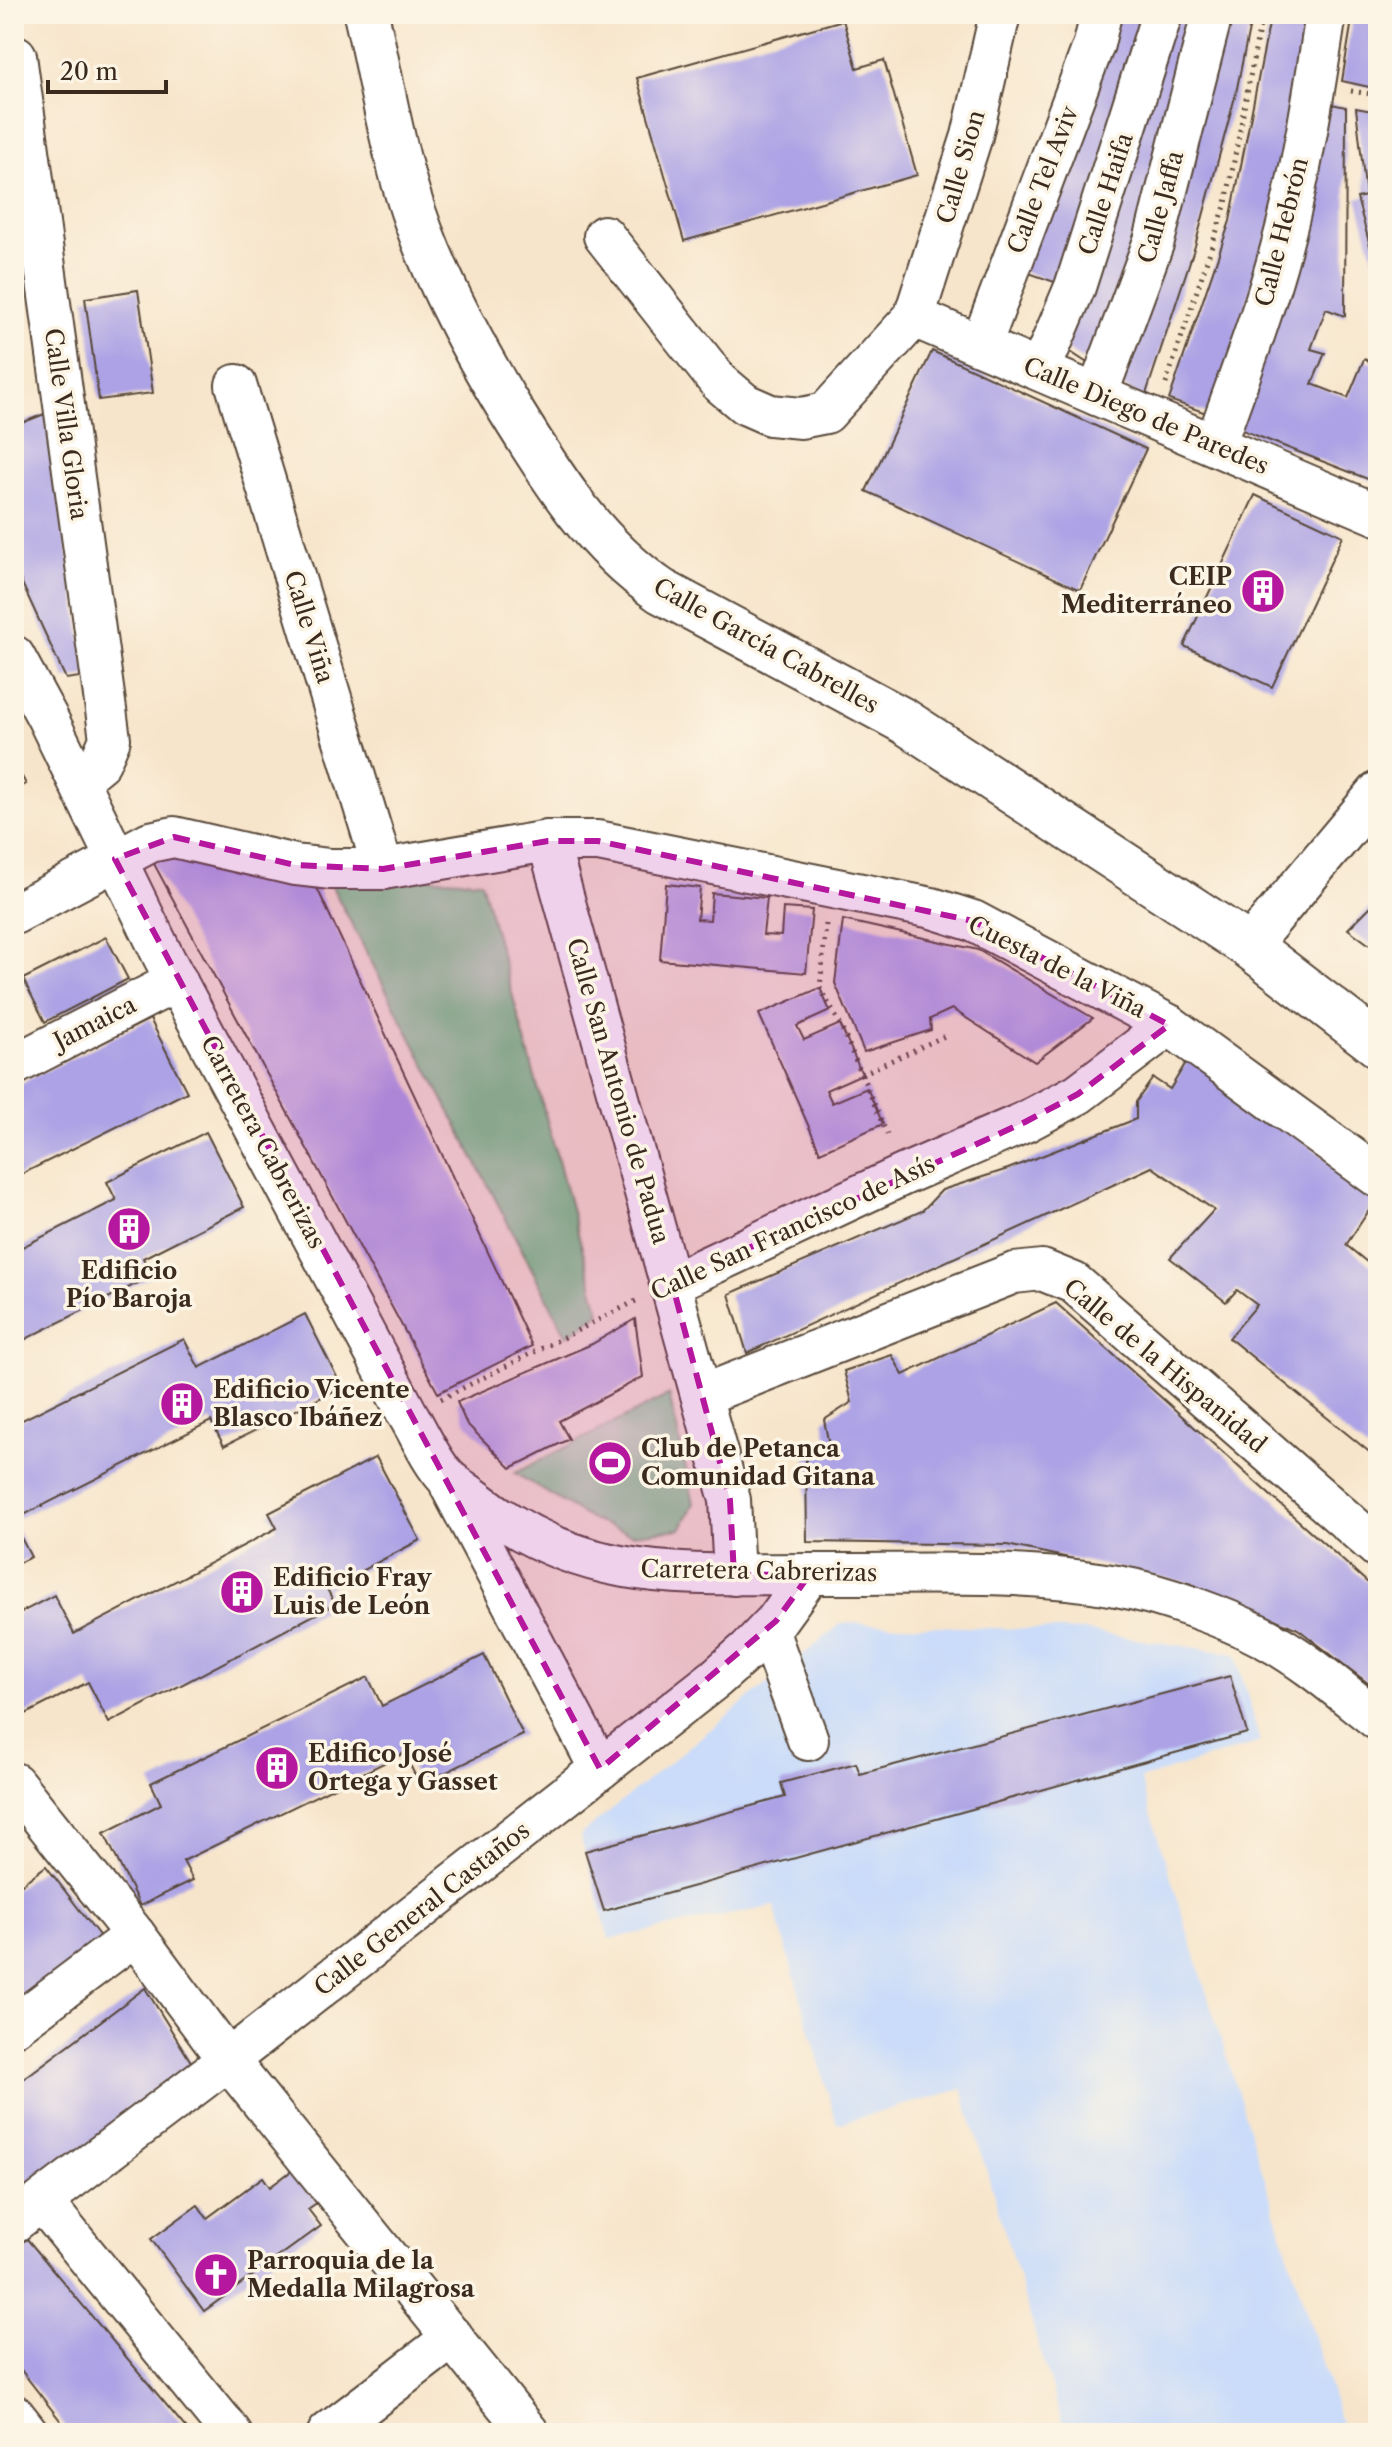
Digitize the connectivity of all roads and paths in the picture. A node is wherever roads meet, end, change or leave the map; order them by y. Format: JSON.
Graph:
{"nodes":[{"id":1,"x":366,"y":14,"type":"edge"},
{"id":2,"x":1000,"y":14,"type":"edge"},
{"id":3,"x":1101,"y":14,"type":"edge"},
{"id":4,"x":1162,"y":14,"type":"edge"},
{"id":5,"x":1212,"y":14,"type":"edge"},
{"id":6,"x":1262,"y":14,"type":"edge"},
{"id":7,"x":1326,"y":14,"type":"edge"},
{"id":8,"x":16,"y":56,"type":"edge"},
{"id":9,"x":604,"y":236,"type":"dead end"},
{"id":10,"x":914,"y":317,"type":"junction"},
{"id":11,"x":981,"y":345,"type":"junction"},
{"id":12,"x":1040,"y":370,"type":"junction"},
{"id":13,"x":236,"y":385,"type":"dead end"},
{"id":14,"x":1097,"y":395,"type":"junction"},
{"id":15,"x":1155,"y":419,"type":"junction"},
{"id":16,"x":1215,"y":445,"type":"junction"},
{"id":17,"x":1378,"y":515,"type":"edge"},
{"id":18,"x":14,"y":656,"type":"edge"},
{"id":19,"x":78,"y":780,"type":"junction"},
{"id":20,"x":1378,"y":792,"type":"edge"},
{"id":21,"x":548,"y":841,"type":"junction"},
{"id":22,"x":115,"y":859,"type":"junction"},
{"id":23,"x":383,"y":869,"type":"junction"},
{"id":24,"x":830,"y":888,"type":"junction"},
{"id":25,"x":14,"y":914,"type":"edge"},
{"id":26,"x":1249,"y":946,"type":"junction"},
{"id":27,"x":177,"y":981,"type":"junction"},
{"id":28,"x":1169,"y":1025,"type":"junction"},
{"id":29,"x":949,"y":1034,"type":"dead end"},
{"id":30,"x":1378,"y":1045,"type":"edge"},
{"id":31,"x":14,"y":1065,"type":"edge"},
{"id":32,"x":862,"y":1074,"type":"junction"},
{"id":33,"x":903,"y":1175,"type":"junction"},
{"id":34,"x":1378,"y":1177,"type":"edge"},
{"id":35,"x":672,"y":1283,"type":"junction"},
{"id":36,"x":703,"y":1395,"type":"junction"},
{"id":37,"x":408,"y":1415,"type":"junction"},
{"id":38,"x":445,"y":1476,"type":"junction"},
{"id":39,"x":1378,"y":1548,"type":"edge"},
{"id":40,"x":810,"y":1574,"type":"junction"},
{"id":41,"x":734,"y":1575,"type":"junction"},
{"id":42,"x":768,"y":1630,"type":"junction"},
{"id":43,"x":1378,"y":1720,"type":"edge"},
{"id":44,"x":808,"y":1740,"type":"dead end"},
{"id":45,"x":600,"y":1769,"type":"junction"},
{"id":46,"x":22,"y":1808,"type":"edge"},
{"id":47,"x":135,"y":1935,"type":"junction"},
{"id":48,"x":14,"y":2026,"type":"edge"},
{"id":49,"x":228,"y":2060,"type":"junction"},
{"id":50,"x":28,"y":2212,"type":"edge"},
{"id":51,"x":453,"y":2337,"type":"junction"},
{"id":52,"x":14,"y":2415,"type":"edge"},
{"id":53,"x":28,"y":2433,"type":"edge"},
{"id":54,"x":231,"y":2433,"type":"edge"},
{"id":55,"x":328,"y":2433,"type":"edge"},
{"id":56,"x":529,"y":2433,"type":"edge"}],
"edges":[{"from":1,"to":26,"type":"main road","name":"Calle García Cabrelles"},
{"from":2,"to":10,"type":"street","name":"Calle Sion"},
{"from":3,"to":11,"type":"street","name":"Calle Tel Aviv"},
{"from":4,"to":12,"type":"street","name":"Calle Haifa"},
{"from":5,"to":14,"type":"street","name":"Calle Jaffa"},
{"from":6,"to":15,"type":"path"},
{"from":7,"to":16,"type":"street","name":"Calle Hebrón"},
{"from":8,"to":19,"type":"street","name":"Calle Villa Gloria"},
{"from":9,"to":10,"type":"street"},
{"from":10,"to":11,"type":"street","name":"Calle Diego de Paredes"},
{"from":11,"to":12,"type":"street","name":"Calle Diego de Paredes"},
{"from":12,"to":14,"type":"street","name":"Calle Diego de Paredes"},
{"from":13,"to":23,"type":"street","name":"Calle Viña"},
{"from":14,"to":15,"type":"street","name":"Calle Diego de Paredes"},
{"from":15,"to":16,"type":"street","name":"Calle Diego de Paredes"},
{"from":16,"to":17,"type":"street","name":"Calle Diego de Paredes"},
{"from":18,"to":19,"type":"street","name":"Carretera Cabrerizas"},
{"from":19,"to":22,"type":"street","name":"Carretera Cabrerizas"},
{"from":20,"to":26,"type":"street"},
{"from":21,"to":23,"type":"street"},
{"from":21,"to":24,"type":"street","name":"Cuesta de la Viña"},
{"from":21,"to":35,"type":"street","name":"Calle San Antonio de Padua"},
{"from":22,"to":23,"type":"street"},
{"from":22,"to":25,"type":"street"},
{"from":22,"to":27,"type":"street","name":"Carretera Cabrerizas"},
{"from":24,"to":28,"type":"street","name":"Cuesta de la Viña"},
{"from":24,"to":32,"type":"path"},
{"from":26,"to":30,"type":"main road","name":"Calle García Cabrelles"},
{"from":27,"to":31,"type":"street","name":"Jamaica"},
{"from":27,"to":37,"type":"street","name":"Carretera Cabrerizas"},
{"from":28,"to":33,"type":"street","name":"Calle San Francisco de Asís"},
{"from":28,"to":34,"type":"street","name":"Cuesta de la Viña"},
{"from":29,"to":32,"type":"path"},
{"from":32,"to":33,"type":"path"},
{"from":33,"to":35,"type":"street","name":"Calle San Francisco de Asís"},
{"from":35,"to":36,"type":"street","name":"Calle San Antonio de Padua"},
{"from":35,"to":37,"type":"path","name":"Calle San Francisco de Asís"},
{"from":36,"to":39,"type":"street","name":"Calle de la Hispanidad"},
{"from":36,"to":41,"type":"street","name":"Calle San Antonio de Padua"},
{"from":37,"to":38,"type":"street","name":"Carretera Cabrerizas"},
{"from":38,"to":41,"type":"street","name":"Carretera Cabrerizas"},
{"from":38,"to":45,"type":"street"},
{"from":40,"to":41,"type":"street","name":"Carretera Cabrerizas"},
{"from":40,"to":42,"type":"street","name":"Calle General Castaños"},
{"from":40,"to":43,"type":"street","name":"Carretera Cabrerizas"},
{"from":42,"to":44,"type":"street"},
{"from":42,"to":45,"type":"street","name":"Calle General Castaños"},
{"from":45,"to":49,"type":"street","name":"Calle General Castaños"},
{"from":46,"to":47,"type":"street"},
{"from":47,"to":48,"type":"street"},
{"from":47,"to":49,"type":"street"},
{"from":49,"to":50,"type":"street","name":"Calle General Castaños"},
{"from":49,"to":51,"type":"street"},
{"from":50,"to":54,"type":"street"},
{"from":51,"to":55,"type":"street"},
{"from":51,"to":56,"type":"street"},
{"from":52,"to":53,"type":"street"}]}
